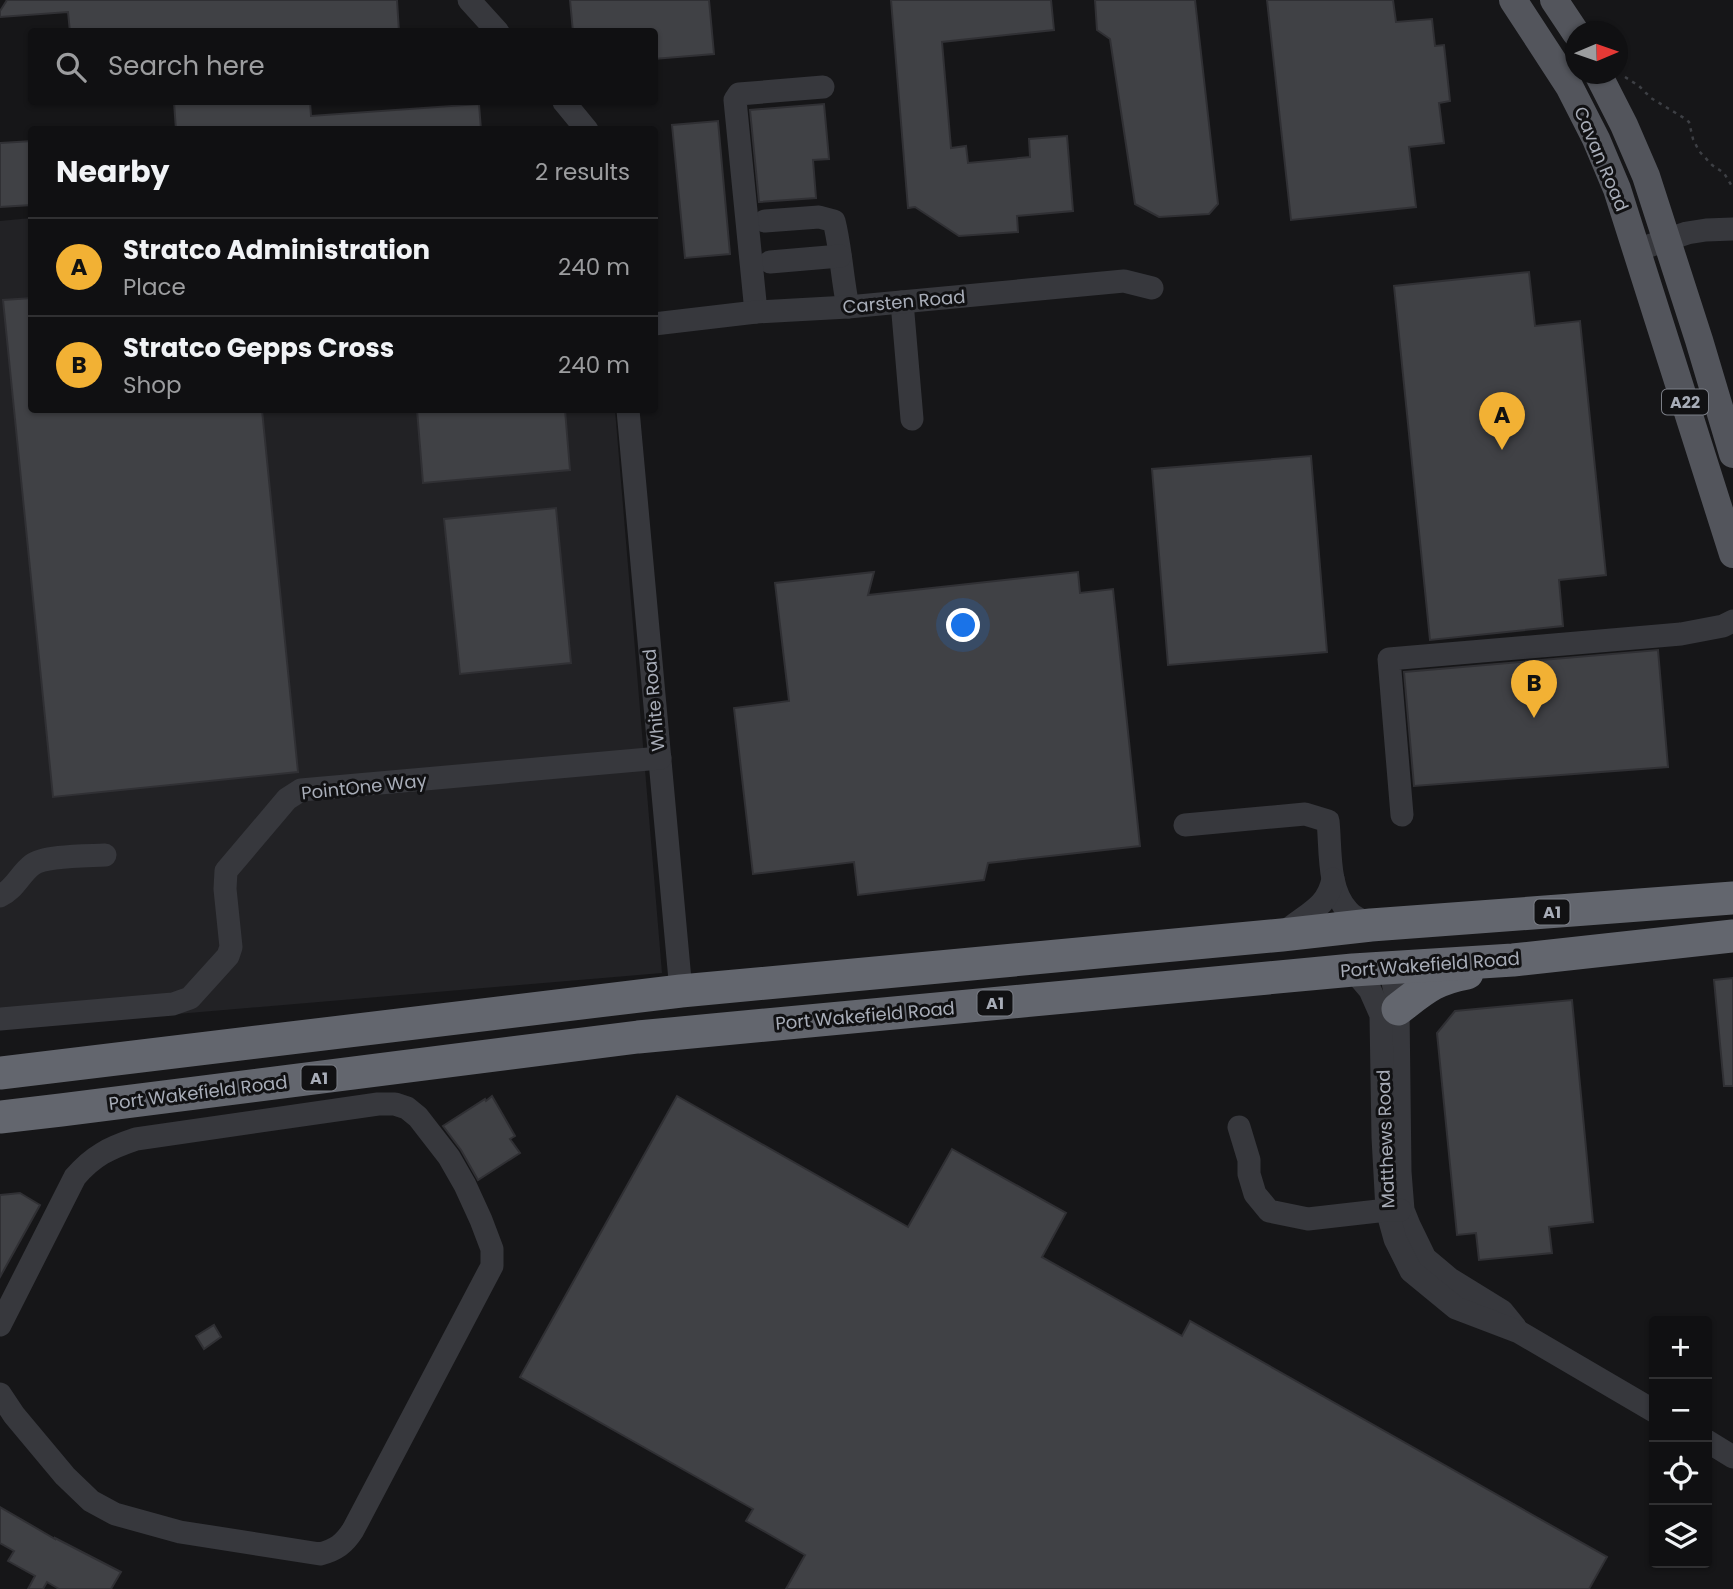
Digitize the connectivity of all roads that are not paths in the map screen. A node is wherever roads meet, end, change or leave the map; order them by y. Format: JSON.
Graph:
{"nodes":[{"id":1,"x":469,"y":0,"type":"edge"},
{"id":2,"x":1513,"y":0,"type":"edge"},
{"id":3,"x":1554,"y":0,"type":"edge"},
{"id":4,"x":1568,"y":21,"type":"edge"},
{"id":5,"x":494,"y":28,"type":"edge"},
{"id":6,"x":1611,"y":84,"type":"edge"},
{"id":7,"x":823,"y":88,"type":"dead end"},
{"id":8,"x":566,"y":105,"type":"edge"},
{"id":9,"x":584,"y":126,"type":"edge"},
{"id":10,"x":765,"y":221,"type":"dead end"},
{"id":11,"x":1733,"y":229,"type":"edge"},
{"id":12,"x":1667,"y":239,"type":"junction"},
{"id":13,"x":1637,"y":250,"type":"junction"},
{"id":14,"x":841,"y":256,"type":"junction"},
{"id":15,"x":770,"y":262,"type":"dead end"},
{"id":16,"x":1152,"y":288,"type":"dead end"},
{"id":17,"x":902,"y":302,"type":"junction"},
{"id":18,"x":848,"y":307,"type":"junction"},
{"id":19,"x":756,"y":312,"type":"junction"},
{"id":20,"x":658,"y":324,"type":"edge"},
{"id":21,"x":628,"y":413,"type":"edge"},
{"id":22,"x":912,"y":419,"type":"dead end"},
{"id":23,"x":1733,"y":453,"type":"edge"},
{"id":24,"x":1733,"y":554,"type":"edge"},
{"id":25,"x":1733,"y":621,"type":"edge"},
{"id":26,"x":1681,"y":634,"type":"junction"},
{"id":27,"x":1733,"y":641,"type":"edge"},
{"id":28,"x":660,"y":758,"type":"junction"},
{"id":29,"x":1402,"y":814,"type":"dead end"},
{"id":30,"x":1185,"y":824,"type":"dead end"},
{"id":31,"x":105,"y":855,"type":"dead end"},
{"id":32,"x":1333,"y":879,"type":"junction"},
{"id":33,"x":0,"y":896,"type":"edge"},
{"id":34,"x":1733,"y":898,"type":"edge"},
{"id":35,"x":1371,"y":925,"type":"junction"},
{"id":36,"x":1733,"y":928,"type":"edge"},
{"id":37,"x":1733,"y":936,"type":"edge"},
{"id":38,"x":1266,"y":937,"type":"junction"},
{"id":39,"x":1680,"y":942,"type":"junction"},
{"id":40,"x":1513,"y":960,"type":"junction"},
{"id":41,"x":1390,"y":966,"type":"junction"},
{"id":42,"x":1353,"y":970,"type":"junction"},
{"id":43,"x":681,"y":991,"type":"junction"},
{"id":44,"x":1398,"y":1009,"type":"junction"},
{"id":45,"x":0,"y":1019,"type":"edge"},
{"id":46,"x":755,"y":1026,"type":"junction"},
{"id":47,"x":638,"y":1037,"type":"junction"},
{"id":48,"x":58,"y":1066,"type":"junction"},
{"id":49,"x":0,"y":1073,"type":"edge"},
{"id":50,"x":61,"y":1110,"type":"junction"},
{"id":51,"x":0,"y":1117,"type":"edge"},
{"id":52,"x":1239,"y":1127,"type":"dead end"},
{"id":53,"x":1395,"y":1210,"type":"junction"},
{"id":54,"x":0,"y":1325,"type":"edge"},
{"id":55,"x":0,"y":1394,"type":"edge"},
{"id":56,"x":1649,"y":1408,"type":"edge"},
{"id":57,"x":1709,"y":1442,"type":"edge"},
{"id":58,"x":1733,"y":1457,"type":"edge"}],
"edges":[{"from":1,"to":5,"type":"street"},
{"from":2,"to":13,"type":"main road","name":"Cavan Road","number":"A22"},
{"from":3,"to":4,"type":"main road"},
{"from":6,"to":12,"type":"main road","name":"Cavan Road","number":"A22"},
{"from":7,"to":19,"type":"street"},
{"from":8,"to":9,"type":"street"},
{"from":10,"to":14,"type":"street"},
{"from":11,"to":12,"type":"street"},
{"from":12,"to":13,"type":"street"},
{"from":12,"to":23,"type":"main road","name":"Cavan Road","number":"A22"},
{"from":13,"to":24,"type":"main road","name":"Cavan Road","number":"A22"},
{"from":14,"to":15,"type":"street"},
{"from":14,"to":18,"type":"street"},
{"from":16,"to":17,"type":"street","name":"Carsten Road"},
{"from":17,"to":18,"type":"street","name":"Carsten Road"},
{"from":17,"to":22,"type":"street"},
{"from":18,"to":19,"type":"street","name":"Carsten Road"},
{"from":19,"to":20,"type":"street","name":"Carsten Road"},
{"from":21,"to":28,"type":"street","name":"White Road"},
{"from":25,"to":26,"type":"street"},
{"from":26,"to":27,"type":"street"},
{"from":26,"to":29,"type":"street"},
{"from":28,"to":43,"type":"street","name":"White Road"},
{"from":28,"to":45,"type":"street","name":"PointOne Way"},
{"from":30,"to":32,"type":"street"},
{"from":31,"to":33,"type":"street"},
{"from":32,"to":35,"type":"street"},
{"from":32,"to":38,"type":"street"},
{"from":34,"to":35,"type":"highway","number":"A1"},
{"from":35,"to":38,"type":"highway","number":"A1"},
{"from":36,"to":39,"type":"highway"},
{"from":37,"to":39,"type":"highway","name":"Port Wakefield Road","number":"A1"},
{"from":38,"to":41,"type":"highway"},
{"from":38,"to":43,"type":"highway","number":"A1"},
{"from":39,"to":40,"type":"highway","name":"Port Wakefield Road","number":"A1"},
{"from":40,"to":41,"type":"highway","name":"Port Wakefield Road","number":"A1"},
{"from":40,"to":44,"type":"highway"},
{"from":41,"to":42,"type":"highway","name":"Port Wakefield Road","number":"A1"},
{"from":41,"to":44,"type":"street","name":"Matthews Road"},
{"from":42,"to":46,"type":"highway","name":"Port Wakefield Road","number":"A1"},
{"from":42,"to":53,"type":"street","name":"Matthews Road"},
{"from":43,"to":46,"type":"highway"},
{"from":43,"to":47,"type":"highway"},
{"from":43,"to":48,"type":"highway","number":"A1"},
{"from":44,"to":53,"type":"street","name":"Matthews Road"},
{"from":46,"to":47,"type":"highway","name":"Port Wakefield Road","number":"A1"},
{"from":47,"to":50,"type":"highway","name":"Port Wakefield Road","number":"A1"},
{"from":48,"to":49,"type":"highway","number":"A1"},
{"from":48,"to":50,"type":"highway"},
{"from":50,"to":51,"type":"highway","name":"Port Wakefield Road","number":"A1"},
{"from":52,"to":53,"type":"street"},
{"from":53,"to":56,"type":"street","name":"Matthews Road"},
{"from":54,"to":55,"type":"street"},
{"from":57,"to":58,"type":"street"}]}
